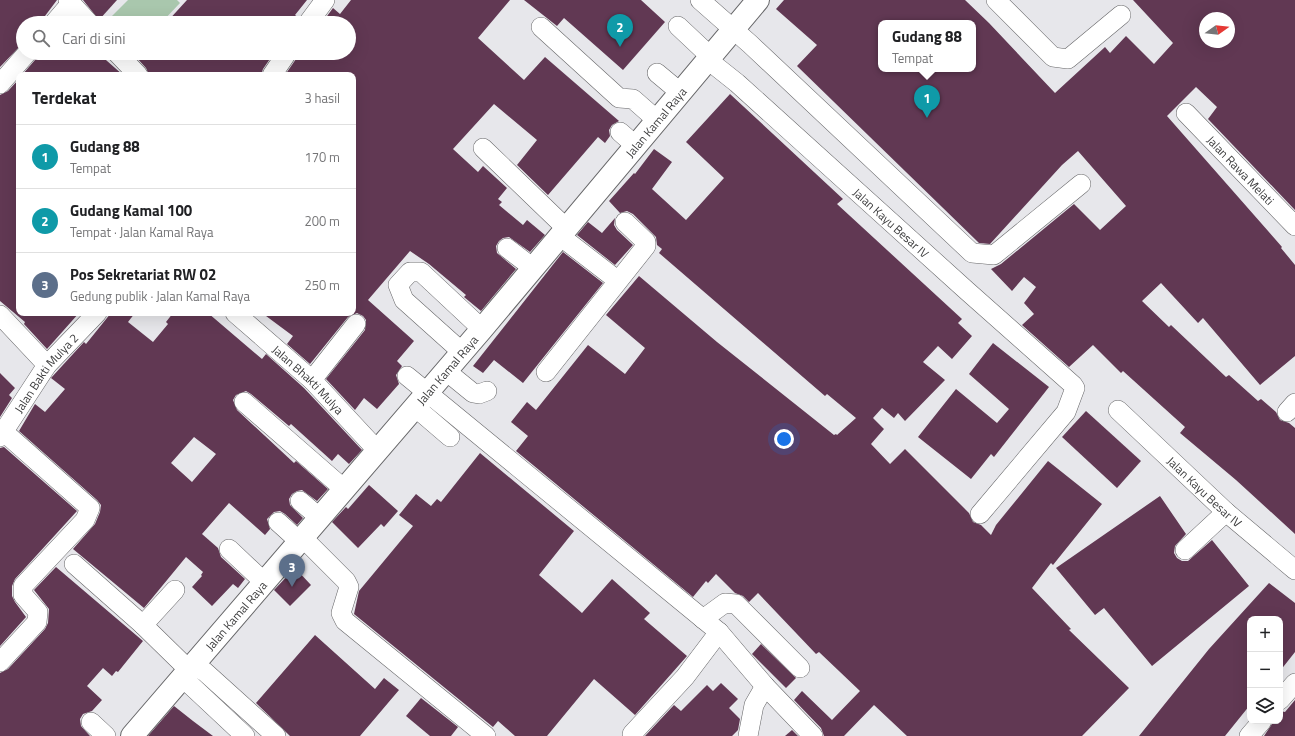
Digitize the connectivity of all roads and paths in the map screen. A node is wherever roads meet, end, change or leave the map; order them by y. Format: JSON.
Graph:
{"nodes":[{"id":1,"x":325,"y":0,"type":"edge"},
{"id":2,"x":700,"y":0,"type":"edge"},
{"id":3,"x":758,"y":0,"type":"edge"},
{"id":4,"x":996,"y":0,"type":"edge"},
{"id":5,"x":70,"y":2,"type":"edge"},
{"id":6,"x":1121,"y":15,"type":"dead end"},
{"id":7,"x":59,"y":16,"type":"edge"},
{"id":8,"x":83,"y":16,"type":"edge"},
{"id":9,"x":313,"y":16,"type":"edge"},
{"id":10,"x":678,"y":26,"type":"dead end"},
{"id":11,"x":541,"y":27,"type":"dead end"},
{"id":12,"x":733,"y":29,"type":"junction"},
{"id":13,"x":709,"y":58,"type":"junction"},
{"id":14,"x":21,"y":60,"type":"edge"},
{"id":15,"x":124,"y":60,"type":"edge"},
{"id":16,"x":135,"y":72,"type":"edge"},
{"id":17,"x":657,"y":74,"type":"dead end"},
{"id":18,"x":0,"y":84,"type":"edge"},
{"id":19,"x":681,"y":93,"type":"junction"},
{"id":20,"x":1186,"y":113,"type":"dead end"},
{"id":21,"x":658,"y":121,"type":"junction"},
{"id":22,"x":620,"y":132,"type":"dead end"},
{"id":23,"x":636,"y":146,"type":"junction"},
{"id":24,"x":483,"y":148,"type":"dead end"},
{"id":25,"x":1081,"y":184,"type":"dead end"},
{"id":26,"x":625,"y":222,"type":"dead end"},
{"id":27,"x":1295,"y":226,"type":"edge"},
{"id":28,"x":563,"y":232,"type":"junction"},
{"id":29,"x":507,"y":248,"type":"dead end"},
{"id":30,"x":533,"y":268,"type":"junction"},
{"id":31,"x":617,"y":280,"type":"junction"},
{"id":32,"x":0,"y":315,"type":"edge"},
{"id":33,"x":94,"y":316,"type":"edge"},
{"id":34,"x":238,"y":316,"type":"edge"},
{"id":35,"x":356,"y":324,"type":"dead end"},
{"id":36,"x":482,"y":329,"type":"junction"},
{"id":37,"x":462,"y":352,"type":"junction"},
{"id":38,"x":47,"y":365,"type":"junction"},
{"id":39,"x":446,"y":371,"type":"junction"},
{"id":40,"x":546,"y":372,"type":"dead end"},
{"id":41,"x":407,"y":376,"type":"dead end"},
{"id":42,"x":312,"y":380,"type":"junction"},
{"id":43,"x":487,"y":391,"type":"dead end"},
{"id":44,"x":420,"y":400,"type":"junction"},
{"id":45,"x":244,"y":402,"type":"dead end"},
{"id":46,"x":1118,"y":410,"type":"dead end"},
{"id":47,"x":2,"y":434,"type":"edge"},
{"id":48,"x":450,"y":437,"type":"dead end"},
{"id":49,"x":377,"y":450,"type":"junction"},
{"id":50,"x":344,"y":489,"type":"junction"},
{"id":51,"x":300,"y":502,"type":"dead end"},
{"id":52,"x":1226,"y":512,"type":"junction"},
{"id":53,"x":980,"y":514,"type":"dead end"},
{"id":54,"x":319,"y":517,"type":"junction"},
{"id":55,"x":278,"y":522,"type":"dead end"},
{"id":56,"x":301,"y":539,"type":"junction"},
{"id":57,"x":229,"y":549,"type":"dead end"},
{"id":58,"x":1185,"y":550,"type":"dead end"},
{"id":59,"x":74,"y":564,"type":"dead end"},
{"id":60,"x":1295,"y":570,"type":"edge"},
{"id":61,"x":264,"y":582,"type":"junction"},
{"id":62,"x":176,"y":590,"type":"dead end"},
{"id":63,"x":703,"y":619,"type":"junction"},
{"id":64,"x":143,"y":625,"type":"junction"},
{"id":65,"x":719,"y":632,"type":"junction"},
{"id":66,"x":0,"y":662,"type":"edge"},
{"id":67,"x":800,"y":668,"type":"dead end"},
{"id":68,"x":188,"y":670,"type":"junction"},
{"id":69,"x":1295,"y":683,"type":"edge"},
{"id":70,"x":765,"y":686,"type":"junction"},
{"id":71,"x":1283,"y":697,"type":"edge"},
{"id":72,"x":91,"y":722,"type":"dead end"},
{"id":73,"x":1260,"y":724,"type":"edge"},
{"id":74,"x":632,"y":734,"type":"dead end"},
{"id":75,"x":474,"y":735,"type":"edge"},
{"id":76,"x":106,"y":736,"type":"edge"},
{"id":77,"x":132,"y":736,"type":"edge"},
{"id":78,"x":245,"y":736,"type":"edge"},
{"id":79,"x":276,"y":736,"type":"edge"},
{"id":80,"x":748,"y":736,"type":"edge"},
{"id":81,"x":813,"y":736,"type":"edge"},
{"id":82,"x":1250,"y":736,"type":"edge"}],
"edges":[{"from":1,"to":9,"type":"street"},
{"from":2,"to":12,"type":"street"},
{"from":3,"to":12,"type":"main road","name":"Jalan Kamal Raya"},
{"from":4,"to":6,"type":"street"},
{"from":5,"to":7,"type":"street"},
{"from":5,"to":8,"type":"street"},
{"from":10,"to":13,"type":"street","name":"Jalan Kayu Besar IV"},
{"from":11,"to":21,"type":"street"},
{"from":12,"to":13,"type":"main road","name":"Jalan Kamal Raya"},
{"from":12,"to":25,"type":"street"},
{"from":13,"to":19,"type":"main road","name":"Jalan Kamal Raya"},
{"from":13,"to":53,"type":"street","name":"Jalan Kayu Besar IV"},
{"from":14,"to":18,"type":"street"},
{"from":15,"to":16,"type":"street"},
{"from":17,"to":19,"type":"street"},
{"from":19,"to":21,"type":"main road","name":"Jalan Kamal Raya"},
{"from":20,"to":27,"type":"street","name":"Jalan Rawa Melati"},
{"from":21,"to":23,"type":"main road","name":"Jalan Kamal Raya"},
{"from":22,"to":23,"type":"street"},
{"from":23,"to":28,"type":"main road","name":"Jalan Kamal Raya"},
{"from":24,"to":28,"type":"street"},
{"from":26,"to":31,"type":"street"},
{"from":28,"to":30,"type":"main road","name":"Jalan Kamal Raya"},
{"from":28,"to":31,"type":"street"},
{"from":29,"to":30,"type":"street"},
{"from":30,"to":36,"type":"main road","name":"Jalan Kamal Raya"},
{"from":31,"to":40,"type":"street"},
{"from":32,"to":38,"type":"street"},
{"from":33,"to":38,"type":"street","name":"Jalan Bakti Mulya 2"},
{"from":34,"to":42,"type":"street","name":"Jalan Bhakti Mulya"},
{"from":35,"to":42,"type":"street"},
{"from":36,"to":37,"type":"main road","name":"Jalan Kamal Raya"},
{"from":36,"to":37,"type":"street"},
{"from":37,"to":39,"type":"main road","name":"Jalan Kamal Raya"},
{"from":38,"to":47,"type":"street","name":"Jalan Bakti Mulya 2"},
{"from":39,"to":43,"type":"street"},
{"from":39,"to":44,"type":"main road","name":"Jalan Kamal Raya"},
{"from":41,"to":44,"type":"street"},
{"from":42,"to":49,"type":"street","name":"Jalan Bhakti Mulya"},
{"from":44,"to":48,"type":"street"},
{"from":44,"to":49,"type":"main road","name":"Jalan Kamal Raya"},
{"from":44,"to":63,"type":"street"},
{"from":45,"to":50,"type":"street"},
{"from":46,"to":52,"type":"street","name":"Jalan Kayu Besar IV"},
{"from":47,"to":66,"type":"street"},
{"from":49,"to":50,"type":"main road","name":"Jalan Kamal Raya"},
{"from":50,"to":54,"type":"main road","name":"Jalan Kamal Raya"},
{"from":51,"to":54,"type":"street"},
{"from":52,"to":58,"type":"street"},
{"from":52,"to":60,"type":"street","name":"Jalan Kayu Besar IV"},
{"from":54,"to":56,"type":"main road","name":"Jalan Kamal Raya"},
{"from":55,"to":56,"type":"street"},
{"from":56,"to":61,"type":"main road","name":"Jalan Kamal Raya"},
{"from":56,"to":75,"type":"street"},
{"from":57,"to":61,"type":"street"},
{"from":59,"to":64,"type":"street"},
{"from":61,"to":68,"type":"main road","name":"Jalan Kamal Raya"},
{"from":62,"to":64,"type":"street"},
{"from":63,"to":65,"type":"street"},
{"from":63,"to":67,"type":"street"},
{"from":64,"to":68,"type":"street"},
{"from":65,"to":70,"type":"street"},
{"from":65,"to":74,"type":"street"},
{"from":68,"to":77,"type":"main road","name":"Jalan Kamal Raya"},
{"from":68,"to":78,"type":"street"},
{"from":68,"to":79,"type":"street"},
{"from":69,"to":71,"type":"street"},
{"from":70,"to":80,"type":"street"},
{"from":70,"to":81,"type":"street"},
{"from":72,"to":76,"type":"street"},
{"from":73,"to":82,"type":"street"}]}
